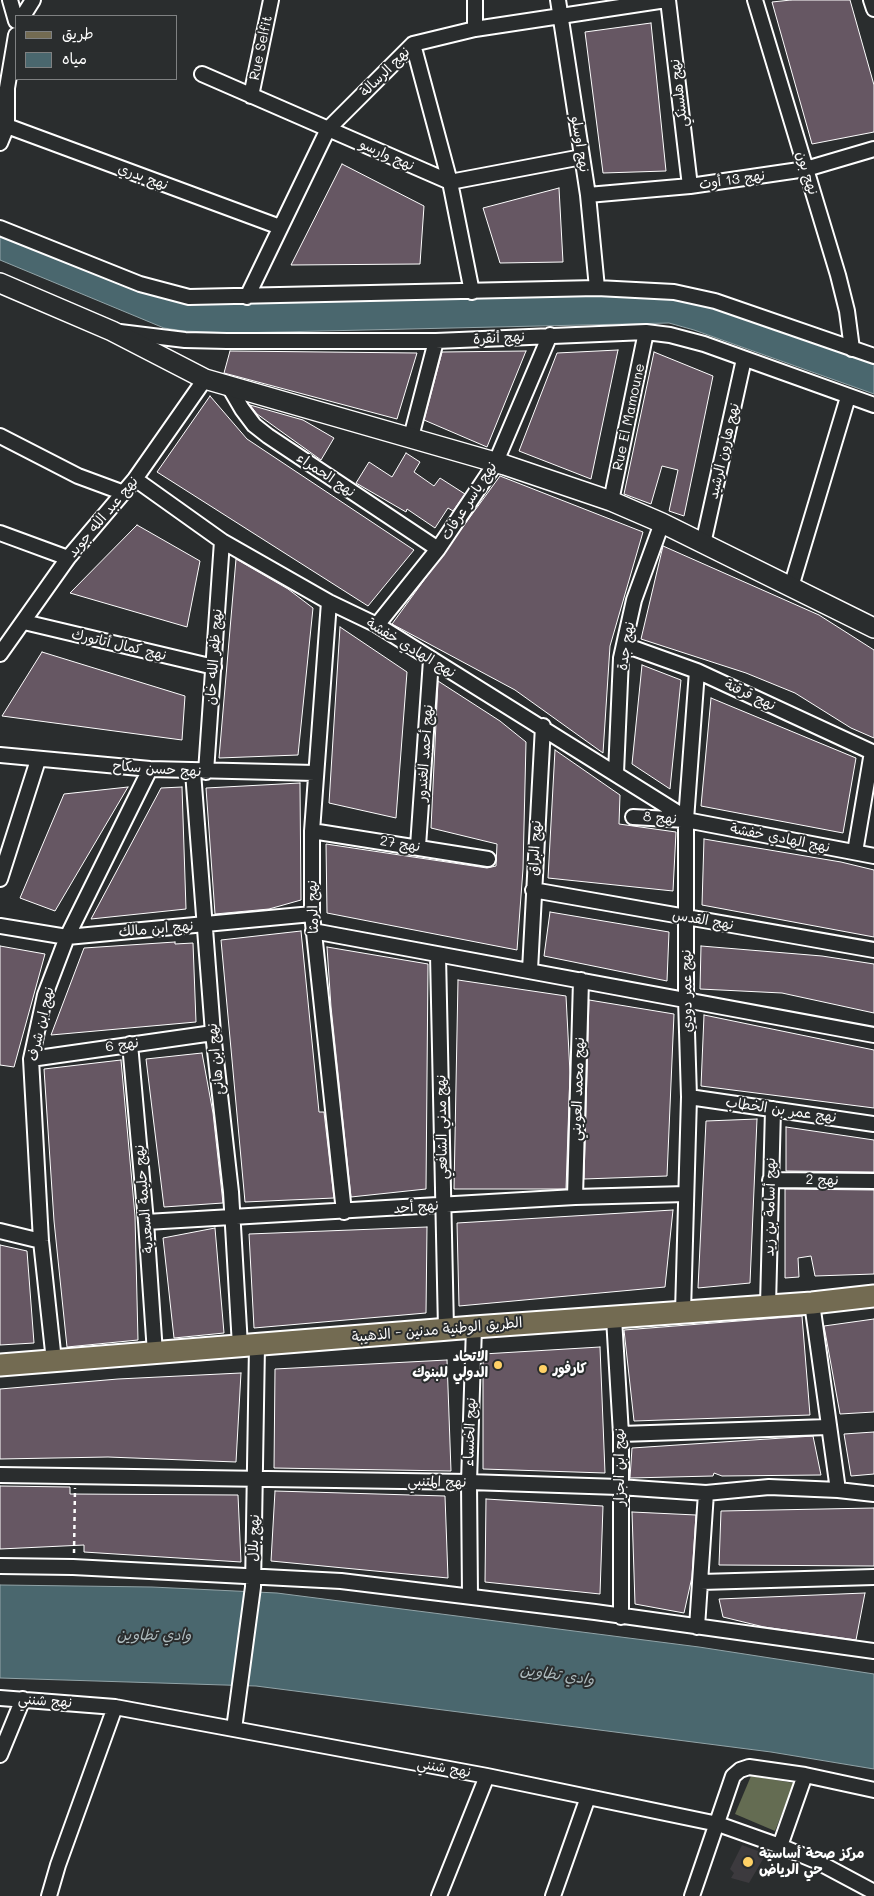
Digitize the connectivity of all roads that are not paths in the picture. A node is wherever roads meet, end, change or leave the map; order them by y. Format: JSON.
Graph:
{"nodes":[{"id":1,"x":10,"y":0,"type":"edge"},
{"id":2,"x":33,"y":0,"type":"edge"},
{"id":3,"x":271,"y":0,"type":"edge"},
{"id":4,"x":475,"y":0,"type":"edge"},
{"id":5,"x":558,"y":0,"type":"edge"},
{"id":6,"x":667,"y":0,"type":"edge"},
{"id":7,"x":755,"y":0,"type":"edge"},
{"id":8,"x":871,"y":0,"type":"edge"},
{"id":9,"x":874,"y":9,"type":"edge"},
{"id":10,"x":24,"y":15,"type":"edge"},
{"id":11,"x":560,"y":17,"type":"junction"},
{"id":12,"x":15,"y":18,"type":"edge"},
{"id":13,"x":475,"y":29,"type":"junction"},
{"id":14,"x":15,"y":41,"type":"edge"},
{"id":15,"x":413,"y":44,"type":"junction"},
{"id":16,"x":202,"y":74,"type":"dead end"},
{"id":17,"x":251,"y":96,"type":"junction"},
{"id":18,"x":6,"y":126,"type":"junction"},
{"id":19,"x":328,"y":129,"type":"junction"},
{"id":20,"x":0,"y":142,"type":"edge"},
{"id":21,"x":874,"y":150,"type":"edge"},
{"id":22,"x":582,"y":157,"type":"junction"},
{"id":23,"x":806,"y":169,"type":"junction"},
{"id":24,"x":450,"y":182,"type":"junction"},
{"id":25,"x":690,"y":186,"type":"junction"},
{"id":26,"x":588,"y":195,"type":"junction"},
{"id":27,"x":280,"y":227,"type":"junction"},
{"id":28,"x":0,"y":228,"type":"edge"},
{"id":29,"x":0,"y":283,"type":"edge"},
{"id":30,"x":597,"y":288,"type":"junction"},
{"id":31,"x":472,"y":292,"type":"junction"},
{"id":32,"x":247,"y":297,"type":"junction"},
{"id":33,"x":112,"y":331,"type":"junction"},
{"id":34,"x":646,"y":332,"type":"junction"},
{"id":35,"x":550,"y":335,"type":"junction"},
{"id":36,"x":436,"y":341,"type":"junction"},
{"id":37,"x":852,"y":349,"type":"junction"},
{"id":38,"x":874,"y":356,"type":"edge"},
{"id":39,"x":744,"y":358,"type":"junction"},
{"id":40,"x":205,"y":379,"type":"junction"},
{"id":41,"x":228,"y":385,"type":"junction"},
{"id":42,"x":848,"y":397,"type":"junction"},
{"id":43,"x":874,"y":405,"type":"edge"},
{"id":44,"x":0,"y":436,"type":"edge"},
{"id":45,"x":411,"y":437,"type":"junction"},
{"id":46,"x":495,"y":464,"type":"junction"},
{"id":47,"x":135,"y":479,"type":"junction"},
{"id":48,"x":124,"y":494,"type":"junction"},
{"id":49,"x":611,"y":501,"type":"junction"},
{"id":50,"x":662,"y":523,"type":"junction"},
{"id":51,"x":0,"y":533,"type":"edge"},
{"id":52,"x":222,"y":541,"type":"junction"},
{"id":53,"x":703,"y":544,"type":"junction"},
{"id":54,"x":438,"y":549,"type":"junction"},
{"id":55,"x":68,"y":558,"type":"junction"},
{"id":56,"x":791,"y":587,"type":"junction"},
{"id":57,"x":329,"y":602,"type":"junction"},
{"id":58,"x":24,"y":622,"type":"junction"},
{"id":59,"x":377,"y":624,"type":"junction"},
{"id":60,"x":874,"y":628,"type":"edge"},
{"id":61,"x":2,"y":646,"type":"edge"},
{"id":62,"x":623,"y":650,"type":"junction"},
{"id":63,"x":431,"y":660,"type":"junction"},
{"id":64,"x":214,"y":667,"type":"junction"},
{"id":65,"x":697,"y":671,"type":"junction"},
{"id":66,"x":542,"y":726,"type":"junction"},
{"id":67,"x":873,"y":752,"type":"edge"},
{"id":68,"x":0,"y":755,"type":"edge"},
{"id":69,"x":38,"y":760,"type":"junction"},
{"id":70,"x":150,"y":770,"type":"junction"},
{"id":71,"x":200,"y":772,"type":"junction"},
{"id":72,"x":315,"y":773,"type":"junction"},
{"id":73,"x":616,"y":773,"type":"junction"},
{"id":74,"x":633,"y":816,"type":"dead end"},
{"id":75,"x":686,"y":819,"type":"junction"},
{"id":76,"x":312,"y":831,"type":"junction"},
{"id":77,"x":418,"y":846,"type":"junction"},
{"id":78,"x":855,"y":852,"type":"junction"},
{"id":79,"x":874,"y":856,"type":"edge"},
{"id":80,"x":488,"y":859,"type":"dead end"},
{"id":81,"x":0,"y":879,"type":"edge"},
{"id":82,"x":533,"y":890,"type":"junction"},
{"id":83,"x":312,"y":914,"type":"junction"},
{"id":84,"x":686,"y":917,"type":"junction"},
{"id":85,"x":204,"y":925,"type":"junction"},
{"id":86,"x":0,"y":926,"type":"edge"},
{"id":87,"x":313,"y":931,"type":"junction"},
{"id":88,"x":67,"y":937,"type":"junction"},
{"id":89,"x":874,"y":950,"type":"edge"},
{"id":90,"x":438,"y":955,"type":"junction"},
{"id":91,"x":530,"y":970,"type":"junction"},
{"id":92,"x":581,"y":980,"type":"junction"},
{"id":93,"x":686,"y":999,"type":"junction"},
{"id":94,"x":213,"y":1033,"type":"junction"},
{"id":95,"x":874,"y":1035,"type":"edge"},
{"id":96,"x":130,"y":1044,"type":"junction"},
{"id":97,"x":31,"y":1059,"type":"junction"},
{"id":98,"x":689,"y":1097,"type":"junction"},
{"id":99,"x":772,"y":1109,"type":"junction"},
{"id":100,"x":874,"y":1124,"type":"edge"},
{"id":101,"x":770,"y":1180,"type":"junction"},
{"id":102,"x":874,"y":1181,"type":"edge"},
{"id":103,"x":686,"y":1194,"type":"junction"},
{"id":104,"x":575,"y":1197,"type":"junction"},
{"id":105,"x":444,"y":1206,"type":"junction"},
{"id":106,"x":344,"y":1212,"type":"junction"},
{"id":107,"x":232,"y":1219,"type":"junction"},
{"id":108,"x":146,"y":1222,"type":"junction"},
{"id":109,"x":0,"y":1231,"type":"edge"},
{"id":110,"x":41,"y":1241,"type":"junction"},
{"id":111,"x":874,"y":1296,"type":"edge"},
{"id":112,"x":812,"y":1303,"type":"junction"},
{"id":113,"x":768,"y":1305,"type":"junction"},
{"id":114,"x":683,"y":1312,"type":"junction"},
{"id":115,"x":614,"y":1318,"type":"junction"},
{"id":116,"x":474,"y":1327,"type":"junction"},
{"id":117,"x":446,"y":1329,"type":"junction"},
{"id":118,"x":248,"y":1346,"type":"junction"},
{"id":119,"x":155,"y":1353,"type":"junction"},
{"id":120,"x":54,"y":1361,"type":"junction"},
{"id":121,"x":0,"y":1365,"type":"edge"},
{"id":122,"x":828,"y":1427,"type":"junction"},
{"id":123,"x":621,"y":1434,"type":"junction"},
{"id":124,"x":0,"y":1475,"type":"edge"},
{"id":125,"x":256,"y":1480,"type":"junction"},
{"id":126,"x":469,"y":1482,"type":"junction"},
{"id":127,"x":619,"y":1487,"type":"junction"},
{"id":128,"x":838,"y":1490,"type":"junction"},
{"id":129,"x":706,"y":1493,"type":"junction"},
{"id":130,"x":874,"y":1494,"type":"edge"},
{"id":131,"x":0,"y":1566,"type":"edge"},
{"id":132,"x":874,"y":1577,"type":"edge"},
{"id":133,"x":253,"y":1581,"type":"junction"},
{"id":134,"x":701,"y":1582,"type":"junction"},
{"id":135,"x":470,"y":1596,"type":"junction"},
{"id":136,"x":621,"y":1617,"type":"junction"},
{"id":137,"x":697,"y":1627,"type":"junction"},
{"id":138,"x":874,"y":1651,"type":"edge"},
{"id":139,"x":0,"y":1698,"type":"edge"},
{"id":140,"x":23,"y":1699,"type":"junction"},
{"id":141,"x":115,"y":1707,"type":"junction"},
{"id":142,"x":234,"y":1729,"type":"junction"},
{"id":143,"x":0,"y":1755,"type":"edge"},
{"id":144,"x":805,"y":1775,"type":"junction"},
{"id":145,"x":487,"y":1776,"type":"junction"},
{"id":146,"x":874,"y":1790,"type":"edge"},
{"id":147,"x":588,"y":1797,"type":"junction"},
{"id":148,"x":718,"y":1824,"type":"junction"},
{"id":149,"x":780,"y":1846,"type":"junction"},
{"id":150,"x":874,"y":1892,"type":"edge"},
{"id":151,"x":49,"y":1896,"type":"edge"},
{"id":152,"x":439,"y":1896,"type":"edge"},
{"id":153,"x":553,"y":1896,"type":"edge"},
{"id":154,"x":692,"y":1896,"type":"edge"}],
"edges":[{"from":1,"to":12,"type":"street"},
{"from":2,"to":10,"type":"street"},
{"from":3,"to":17,"type":"street","name":"Rue Selfit"},
{"from":4,"to":13,"type":"street"},
{"from":5,"to":11,"type":"street","name":"نهج اوسلو"},
{"from":6,"to":11,"type":"street","name":"نهج الرسالة"},
{"from":6,"to":25,"type":"street","name":"نهج هلسنكي"},
{"from":7,"to":23,"type":"street","name":"نهج بون"},
{"from":8,"to":9,"type":"street"},
{"from":11,"to":13,"type":"street","name":"نهج الرسالة"},
{"from":11,"to":22,"type":"street","name":"نهج اوسلو"},
{"from":13,"to":15,"type":"street","name":"نهج الرسالة"},
{"from":14,"to":18,"type":"street"},
{"from":15,"to":19,"type":"street","name":"نهج الرسالة"},
{"from":15,"to":24,"type":"street"},
{"from":16,"to":17,"type":"street","name":"نهج وارسو"},
{"from":17,"to":19,"type":"street","name":"نهج وارسو"},
{"from":18,"to":20,"type":"street"},
{"from":18,"to":27,"type":"street","name":"نهج بدري"},
{"from":19,"to":24,"type":"street","name":"نهج وارسو"},
{"from":19,"to":27,"type":"street","name":"نهج الرسالة"},
{"from":21,"to":23,"type":"street","name":"نهج 13 أوت"},
{"from":22,"to":24,"type":"street"},
{"from":22,"to":26,"type":"street","name":"نهج اوسلو"},
{"from":23,"to":25,"type":"street","name":"نهج 13 أوت"},
{"from":23,"to":37,"type":"street","name":"نهج بون"},
{"from":24,"to":31,"type":"street"},
{"from":25,"to":26,"type":"street","name":"نهج 13 أوت"},
{"from":26,"to":30,"type":"street","name":"نهج اوسلو"},
{"from":27,"to":32,"type":"street","name":"نهج الرسالة"},
{"from":28,"to":32,"type":"street"},
{"from":29,"to":33,"type":"main road"},
{"from":30,"to":31,"type":"street"},
{"from":30,"to":37,"type":"street"},
{"from":31,"to":32,"type":"street"},
{"from":33,"to":36,"type":"street","name":"نهج أنقرة"},
{"from":33,"to":40,"type":"main road"},
{"from":34,"to":35,"type":"street","name":"نهج أنقرة"},
{"from":34,"to":39,"type":"street","name":"نهج أنقرة"},
{"from":34,"to":49,"type":"street","name":"Rue El Mamoune"},
{"from":35,"to":36,"type":"street","name":"نهج أنقرة"},
{"from":35,"to":46,"type":"street","name":"نهج ياسر عرفات"},
{"from":36,"to":45,"type":"street"},
{"from":37,"to":38,"type":"street"},
{"from":39,"to":42,"type":"street","name":"نهج أنقرة"},
{"from":39,"to":53,"type":"street","name":"نهج هارون الرشيد"},
{"from":40,"to":41,"type":"main road"},
{"from":40,"to":47,"type":"street","name":"نهج عبد الله جويد"},
{"from":41,"to":45,"type":"main road"},
{"from":41,"to":54,"type":"street","name":"نهج الحمراء"},
{"from":42,"to":43,"type":"street","name":"نهج أنقرة"},
{"from":42,"to":56,"type":"street"},
{"from":44,"to":48,"type":"street"},
{"from":45,"to":46,"type":"main road"},
{"from":46,"to":49,"type":"main road"},
{"from":46,"to":54,"type":"street","name":"نهج ياسر عرفات"},
{"from":47,"to":48,"type":"street","name":"نهج عبد الله جويد"},
{"from":47,"to":52,"type":"street","name":"نهج الهادي خفشة"},
{"from":48,"to":55,"type":"street","name":"نهج عبد الله جويد"},
{"from":49,"to":50,"type":"main road"},
{"from":50,"to":53,"type":"main road"},
{"from":50,"to":62,"type":"street","name":"نهج جدة"},
{"from":51,"to":55,"type":"street"},
{"from":52,"to":57,"type":"street","name":"نهج الهادي خفشة"},
{"from":52,"to":64,"type":"street","name":"نهج ظفر الله خان"},
{"from":53,"to":56,"type":"main road"},
{"from":54,"to":59,"type":"street","name":"نهج ياسر عرفات"},
{"from":55,"to":58,"type":"street","name":"نهج عبد الله جويد"},
{"from":56,"to":60,"type":"main road"},
{"from":57,"to":59,"type":"street","name":"نهج الهادي خفشة"},
{"from":57,"to":72,"type":"street","name":"نهج الرمثا"},
{"from":58,"to":61,"type":"street","name":"نهج عبد الله جويد"},
{"from":58,"to":64,"type":"street","name":"نهج كمال أتاتورك"},
{"from":59,"to":63,"type":"street","name":"نهج الهادي خفشة"},
{"from":62,"to":65,"type":"street","name":"نهج قرقنة"},
{"from":62,"to":73,"type":"street","name":"نهج جدة"},
{"from":63,"to":66,"type":"street","name":"نهج الهادي خفشة"},
{"from":63,"to":77,"type":"street","name":"نهج أحمد الغندور"},
{"from":64,"to":71,"type":"street","name":"نهج ظفر الله خان"},
{"from":65,"to":67,"type":"street","name":"نهج قرقنة"},
{"from":65,"to":75,"type":"street","name":"نهج عمر دودي"},
{"from":66,"to":73,"type":"street","name":"نهج الهادي خفشة"},
{"from":66,"to":82,"type":"street","name":"نهج البراق"},
{"from":67,"to":78,"type":"street"},
{"from":68,"to":69,"type":"street","name":"نهج حسن سكاح"},
{"from":69,"to":70,"type":"street","name":"نهج حسن سكاح"},
{"from":69,"to":81,"type":"street"},
{"from":70,"to":71,"type":"street","name":"نهج حسن سكاح"},
{"from":70,"to":88,"type":"street","name":"نهج ابن شرف"},
{"from":71,"to":72,"type":"street","name":"نهج حسن سكاح"},
{"from":71,"to":85,"type":"street","name":"نهج ابن هانئ"},
{"from":72,"to":76,"type":"street","name":"نهج الرمثا"},
{"from":73,"to":75,"type":"street","name":"نهج الهادي خفشة"},
{"from":74,"to":75,"type":"street","name":"نهج 8"},
{"from":75,"to":78,"type":"street","name":"نهج الهادي خفشة"},
{"from":75,"to":84,"type":"street","name":"نهج عمر دودي"},
{"from":76,"to":77,"type":"street","name":"نهج 27"},
{"from":76,"to":83,"type":"street","name":"نهج الرمثا"},
{"from":77,"to":80,"type":"street","name":"نهج 27"},
{"from":78,"to":79,"type":"street","name":"نهج الهادي خفشة"},
{"from":82,"to":84,"type":"street","name":"نهج القدس"},
{"from":82,"to":91,"type":"street","name":"نهج البراق"},
{"from":83,"to":85,"type":"street","name":"نهج ابن مالك"},
{"from":83,"to":87,"type":"street","name":"نهج الرمثا"},
{"from":84,"to":89,"type":"street","name":"نهج القدس"},
{"from":84,"to":93,"type":"street","name":"نهج عمر دودي"},
{"from":85,"to":88,"type":"street","name":"نهج ابن مالك"},
{"from":85,"to":94,"type":"street","name":"نهج ابن هانئ"},
{"from":86,"to":88,"type":"street","name":"نهج ابن مالك"},
{"from":87,"to":90,"type":"street"},
{"from":87,"to":106,"type":"street","name":"نهج الرمثا"},
{"from":88,"to":97,"type":"street","name":"نهج ابن شرف"},
{"from":90,"to":91,"type":"street"},
{"from":90,"to":105,"type":"street","name":"نهج مدني الشافعي"},
{"from":91,"to":92,"type":"street"},
{"from":92,"to":93,"type":"street"},
{"from":92,"to":104,"type":"street","name":"نهج محمد العويني"},
{"from":93,"to":95,"type":"street"},
{"from":93,"to":98,"type":"street","name":"نهج عمر دودي"},
{"from":94,"to":96,"type":"street","name":"نهج 6"},
{"from":94,"to":107,"type":"street","name":"نهج ابن هانئ"},
{"from":96,"to":97,"type":"street","name":"نهج 6"},
{"from":96,"to":108,"type":"street","name":"نهج حليمة السعدية"},
{"from":97,"to":110,"type":"street","name":"نهج ابن شرف"},
{"from":98,"to":99,"type":"street","name":"نهج عمر بن الخطاب"},
{"from":98,"to":103,"type":"street","name":"نهج عمر دودي"},
{"from":99,"to":100,"type":"street","name":"نهج عمر بن الخطاب"},
{"from":99,"to":101,"type":"street","name":"نهج أسامة بن زيد"},
{"from":101,"to":102,"type":"street","name":"نهج 2"},
{"from":101,"to":113,"type":"street","name":"نهج أسامة بن زيد"},
{"from":103,"to":104,"type":"street","name":"نهج أحد"},
{"from":103,"to":114,"type":"street","name":"نهج عمر دودي"},
{"from":104,"to":105,"type":"street","name":"نهج أحد"},
{"from":105,"to":106,"type":"street","name":"نهج أحد"},
{"from":105,"to":117,"type":"street","name":"نهج مدني الشافعي"},
{"from":106,"to":107,"type":"street","name":"نهج أحد"},
{"from":107,"to":108,"type":"street","name":"نهج أحد"},
{"from":107,"to":118,"type":"street","name":"نهج ابن هانئ"},
{"from":108,"to":119,"type":"street","name":"نهج حليمة السعدية"},
{"from":109,"to":110,"type":"street"},
{"from":110,"to":120,"type":"street","name":"نهج ابن شرف"},
{"from":111,"to":112,"type":"main road","name":"الطريق الوطنية مدنين - الذهيبة"},
{"from":112,"to":113,"type":"main road","name":"الطريق الوطنية مدنين - الذهيبة"},
{"from":112,"to":122,"type":"street"},
{"from":113,"to":114,"type":"main road","name":"الطريق الوطنية مدنين - الذهيبة"},
{"from":114,"to":115,"type":"main road","name":"الطريق الوطنية مدنين - الذهيبة"},
{"from":115,"to":116,"type":"main road","name":"الطريق الوطنية مدنين - الذهيبة"},
{"from":115,"to":123,"type":"street","name":"نهج ابن الجزار"},
{"from":116,"to":117,"type":"main road","name":"الطريق الوطنية مدنين - الذهيبة"},
{"from":116,"to":126,"type":"street","name":"نهج الخنساء"},
{"from":117,"to":118,"type":"main road","name":"الطريق الوطنية مدنين - الذهيبة"},
{"from":118,"to":119,"type":"main road","name":"الطريق الوطنية مدنين - الذهيبة"},
{"from":118,"to":125,"type":"street","name":"نهج بلال"},
{"from":119,"to":120,"type":"main road","name":"الطريق الوطنية مدنين - الذهيبة"},
{"from":120,"to":121,"type":"main road","name":"الطريق الوطنية مدنين - الذهيبة"},
{"from":122,"to":123,"type":"street"},
{"from":122,"to":128,"type":"street"},
{"from":123,"to":127,"type":"street","name":"نهج ابن الجزار"},
{"from":124,"to":125,"type":"street","name":"نهج المتنبي"},
{"from":125,"to":126,"type":"street","name":"نهج المتنبي"},
{"from":125,"to":133,"type":"street","name":"نهج بلال"},
{"from":126,"to":127,"type":"street","name":"نهج المتنبي"},
{"from":126,"to":135,"type":"street","name":"نهج الخنساء"},
{"from":127,"to":129,"type":"street","name":"نهج المتنبي"},
{"from":127,"to":136,"type":"street","name":"نهج ابن الجزار"},
{"from":128,"to":129,"type":"street","name":"نهج المتنبي"},
{"from":128,"to":130,"type":"street","name":"نهج المتنبي"},
{"from":129,"to":134,"type":"street"},
{"from":131,"to":133,"type":"street"},
{"from":132,"to":134,"type":"street"},
{"from":133,"to":135,"type":"street"},
{"from":133,"to":142,"type":"street","name":"نهج بلال"},
{"from":134,"to":137,"type":"street"},
{"from":135,"to":136,"type":"street"},
{"from":136,"to":137,"type":"street"},
{"from":137,"to":138,"type":"street"},
{"from":139,"to":140,"type":"street","name":"نهج شنني"},
{"from":140,"to":141,"type":"street","name":"نهج شنني"},
{"from":140,"to":143,"type":"street"},
{"from":141,"to":142,"type":"street","name":"نهج شنني"},
{"from":141,"to":151,"type":"street"},
{"from":142,"to":145,"type":"street","name":"نهج شنني"},
{"from":144,"to":146,"type":"street"},
{"from":144,"to":148,"type":"street"},
{"from":144,"to":149,"type":"street"},
{"from":145,"to":147,"type":"street","name":"نهج شنني"},
{"from":145,"to":152,"type":"street"},
{"from":147,"to":148,"type":"street","name":"نهج شنني"},
{"from":147,"to":153,"type":"street"},
{"from":148,"to":149,"type":"street","name":"نهج شنني"},
{"from":148,"to":154,"type":"street"},
{"from":149,"to":150,"type":"street","name":"نهج شنني"}]}
